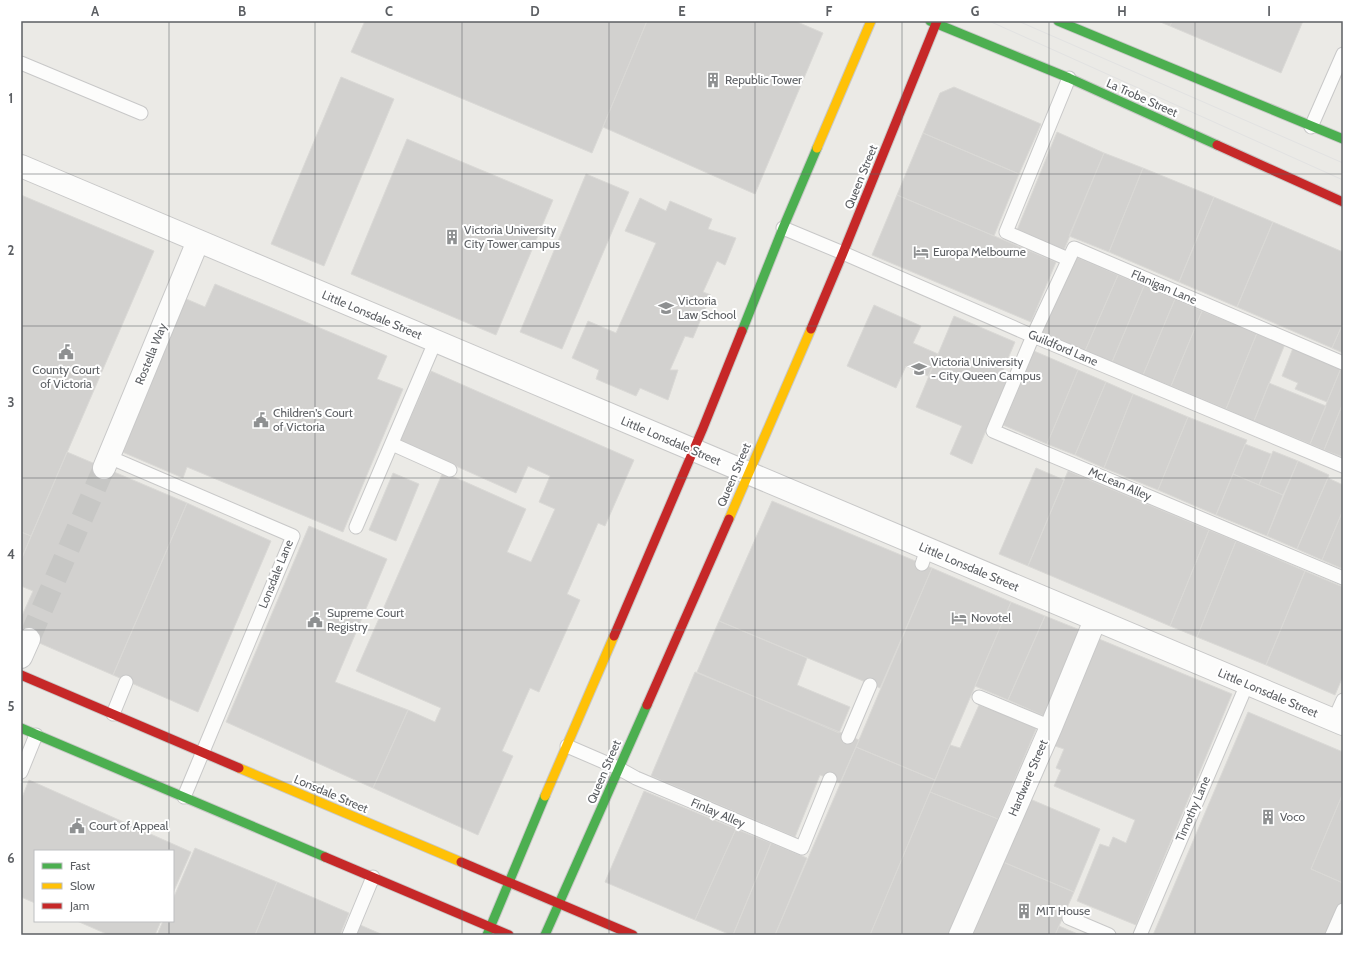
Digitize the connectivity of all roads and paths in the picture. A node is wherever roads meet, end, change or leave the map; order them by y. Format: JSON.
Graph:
{"nodes":[{"id":1,"x":871,"y":21,"type":"edge"},
{"id":2,"x":1058,"y":21,"type":"edge"},
{"id":3,"x":934,"y":22,"type":"edge"},
{"id":4,"x":1343,"y":54,"type":"edge"},
{"id":5,"x":21,"y":63,"type":"edge"},
{"id":6,"x":1069,"y":78,"type":"junction"},
{"id":7,"x":141,"y":113,"type":"dead end"},
{"id":8,"x":1311,"y":127,"type":"junction"},
{"id":9,"x":1343,"y":139,"type":"edge"},
{"id":10,"x":21,"y":166,"type":"edge"},
{"id":11,"x":1343,"y":202,"type":"edge"},
{"id":12,"x":783,"y":228,"type":"junction"},
{"id":13,"x":198,"y":241,"type":"junction"},
{"id":14,"x":843,"y":253,"type":"junction"},
{"id":15,"x":1068,"y":259,"type":"junction"},
{"id":16,"x":1034,"y":336,"type":"junction"},
{"id":17,"x":435,"y":342,"type":"junction"},
{"id":18,"x":1343,"y":363,"type":"edge"},
{"id":19,"x":392,"y":444,"type":"junction"},
{"id":20,"x":693,"y":450,"type":"junction"},
{"id":21,"x":107,"y":462,"type":"joint"},
{"id":22,"x":1343,"y":466,"type":"edge"},
{"id":23,"x":450,"y":470,"type":"dead end"},
{"id":24,"x":749,"y":474,"type":"junction"},
{"id":25,"x":356,"y":527,"type":"dead end"},
{"id":26,"x":1343,"y":578,"type":"edge"},
{"id":27,"x":1095,"y":620,"type":"junction"},
{"id":28,"x":21,"y":675,"type":"edge"},
{"id":29,"x":126,"y":682,"type":"dead end"},
{"id":30,"x":1246,"y":684,"type":"junction"},
{"id":31,"x":870,"y":685,"type":"dead end"},
{"id":32,"x":980,"y":697,"type":"dead end"},
{"id":33,"x":1343,"y":700,"type":"edge"},
{"id":34,"x":113,"y":714,"type":"junction"},
{"id":35,"x":1339,"y":722,"type":"edge"},
{"id":36,"x":1051,"y":727,"type":"junction"},
{"id":37,"x":21,"y":728,"type":"edge"},
{"id":38,"x":36,"y":735,"type":"junction"},
{"id":39,"x":848,"y":737,"type":"dead end"},
{"id":40,"x":567,"y":746,"type":"junction"},
{"id":41,"x":202,"y":752,"type":"junction"},
{"id":42,"x":618,"y":768,"type":"junction"},
{"id":43,"x":21,"y":772,"type":"edge"},
{"id":44,"x":830,"y":779,"type":"dead end"},
{"id":45,"x":184,"y":797,"type":"junction"},
{"id":46,"x":373,"y":877,"type":"junction"},
{"id":47,"x":508,"y":883,"type":"junction"},
{"id":48,"x":559,"y":904,"type":"junction"},
{"id":49,"x":1343,"y":910,"type":"edge"},
{"id":50,"x":1069,"y":918,"type":"dead end"},
{"id":51,"x":489,"y":931,"type":"edge"},
{"id":52,"x":348,"y":935,"type":"edge"},
{"id":53,"x":509,"y":935,"type":"edge"},
{"id":54,"x":546,"y":935,"type":"edge"},
{"id":55,"x":632,"y":935,"type":"edge"},
{"id":56,"x":960,"y":935,"type":"edge"},
{"id":57,"x":1109,"y":935,"type":"edge"},
{"id":58,"x":1140,"y":935,"type":"edge"},
{"id":59,"x":1332,"y":935,"type":"edge"}],
"edges":[{"from":1,"to":12,"type":"street"},
{"from":2,"to":8,"type":"street"},
{"from":3,"to":6,"type":"street","name":"La Trobe Street"},
{"from":3,"to":14,"type":"street","name":"Queen Street"},
{"from":4,"to":8,"type":"lane"},
{"from":5,"to":7,"type":"lane"},
{"from":6,"to":11,"type":"street","name":"La Trobe Street"},
{"from":6,"to":15,"type":"lane"},
{"from":8,"to":9,"type":"street"},
{"from":10,"to":13,"type":"street","name":"Little Lonsdale Street"},
{"from":12,"to":14,"type":"lane","name":"Guildford Lane"},
{"from":12,"to":20,"type":"street"},
{"from":13,"to":17,"type":"street","name":"Little Lonsdale Street"},
{"from":13,"to":21,"type":"street","name":"Rostella Way"},
{"from":14,"to":16,"type":"lane","name":"Guildford Lane"},
{"from":14,"to":24,"type":"street","name":"Queen Street"},
{"from":15,"to":16,"type":"lane"},
{"from":15,"to":18,"type":"lane","name":"Flanigan Lane"},
{"from":16,"to":22,"type":"lane","name":"Guildford Lane"},
{"from":16,"to":26,"type":"lane","name":"McLean Alley"},
{"from":17,"to":19,"type":"lane"},
{"from":17,"to":20,"type":"street","name":"Little Lonsdale Street"},
{"from":19,"to":23,"type":"lane"},
{"from":19,"to":25,"type":"lane"},
{"from":20,"to":24,"type":"street","name":"Little Lonsdale Street"},
{"from":20,"to":40,"type":"street"},
{"from":21,"to":41,"type":"lane","name":"Lonsdale Lane"},
{"from":24,"to":27,"type":"street","name":"Little Lonsdale Street"},
{"from":24,"to":42,"type":"street","name":"Queen Street"},
{"from":27,"to":30,"type":"street","name":"Little Lonsdale Street"},
{"from":27,"to":36,"type":"street","name":"Hardware Street"},
{"from":28,"to":34,"type":"street","name":"Lonsdale Street"},
{"from":29,"to":34,"type":"lane"},
{"from":30,"to":35,"type":"street","name":"Little Lonsdale Street"},
{"from":30,"to":58,"type":"lane","name":"Timothy Lane"},
{"from":31,"to":39,"type":"lane"},
{"from":32,"to":36,"type":"lane"},
{"from":33,"to":35,"type":"lane"},
{"from":34,"to":41,"type":"street","name":"Lonsdale Street"},
{"from":36,"to":56,"type":"street","name":"Hardware Street"},
{"from":37,"to":38,"type":"street"},
{"from":38,"to":43,"type":"lane"},
{"from":38,"to":45,"type":"street"},
{"from":40,"to":42,"type":"lane","name":"Finlay Alley"},
{"from":40,"to":47,"type":"street"},
{"from":41,"to":45,"type":"lane","name":"Lonsdale Lane"},
{"from":41,"to":47,"type":"street","name":"Lonsdale Street"},
{"from":42,"to":44,"type":"lane","name":"Finlay Alley"},
{"from":42,"to":48,"type":"street","name":"Queen Street"},
{"from":45,"to":46,"type":"street"},
{"from":46,"to":51,"type":"street"},
{"from":46,"to":52,"type":"lane"},
{"from":47,"to":48,"type":"street","name":"Lonsdale Street"},
{"from":47,"to":51,"type":"street"},
{"from":48,"to":54,"type":"street","name":"Queen Street"},
{"from":48,"to":55,"type":"street","name":"Lonsdale Street"},
{"from":49,"to":59,"type":"lane"},
{"from":50,"to":57,"type":"lane"},
{"from":51,"to":53,"type":"street"}]}
